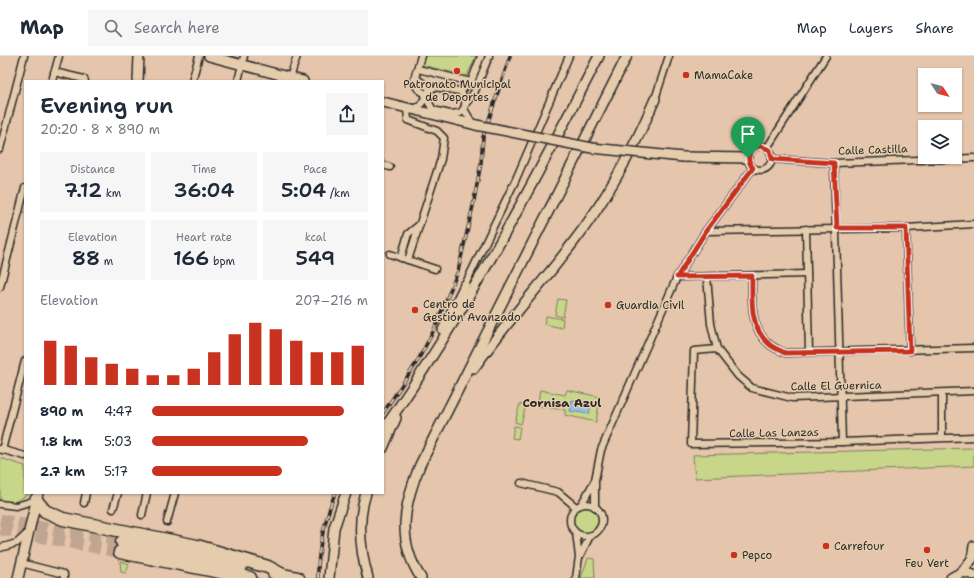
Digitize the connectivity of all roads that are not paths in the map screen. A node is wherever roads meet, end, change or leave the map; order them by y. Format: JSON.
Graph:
{"nodes":[{"id":1,"x":24,"y":56,"type":"edge"},
{"id":2,"x":59,"y":56,"type":"edge"},
{"id":3,"x":139,"y":56,"type":"edge"},
{"id":4,"x":198,"y":56,"type":"edge"},
{"id":5,"x":209,"y":56,"type":"edge"},
{"id":6,"x":297,"y":56,"type":"edge"},
{"id":7,"x":421,"y":56,"type":"edge"},
{"id":8,"x":481,"y":56,"type":"edge"},
{"id":9,"x":489,"y":56,"type":"edge"},
{"id":10,"x":569,"y":56,"type":"edge"},
{"id":11,"x":599,"y":56,"type":"edge"},
{"id":12,"x":627,"y":56,"type":"edge"},
{"id":13,"x":669,"y":56,"type":"edge"},
{"id":14,"x":826,"y":56,"type":"edge"},
{"id":15,"x":243,"y":60,"type":"edge"},
{"id":16,"x":417,"y":71,"type":"junction"},
{"id":17,"x":54,"y":72,"type":"junction"},
{"id":18,"x":276,"y":77,"type":"edge"},
{"id":19,"x":290,"y":78,"type":"junction"},
{"id":20,"x":52,"y":80,"type":"edge"},
{"id":21,"x":84,"y":80,"type":"edge"},
{"id":22,"x":138,"y":80,"type":"edge"},
{"id":23,"x":192,"y":80,"type":"edge"},
{"id":24,"x":238,"y":80,"type":"edge"},
{"id":25,"x":297,"y":80,"type":"edge"},
{"id":26,"x":470,"y":82,"type":"junction"},
{"id":27,"x":460,"y":91,"type":"junction"},
{"id":28,"x":428,"y":94,"type":"junction"},
{"id":29,"x":655,"y":99,"type":"joint"},
{"id":30,"x":384,"y":102,"type":"edge"},
{"id":31,"x":465,"y":107,"type":"junction"},
{"id":32,"x":409,"y":109,"type":"junction"},
{"id":33,"x":449,"y":115,"type":"junction"},
{"id":34,"x":474,"y":125,"type":"junction"},
{"id":35,"x":767,"y":148,"type":"junction"},
{"id":36,"x":0,"y":149,"type":"edge"},
{"id":37,"x":748,"y":158,"type":"junction"},
{"id":38,"x":974,"y":158,"type":"edge"},
{"id":39,"x":772,"y":159,"type":"junction"},
{"id":40,"x":834,"y":163,"type":"junction"},
{"id":41,"x":384,"y":165,"type":"edge"},
{"id":42,"x":390,"y":167,"type":"dead end"},
{"id":43,"x":753,"y":168,"type":"junction"},
{"id":44,"x":24,"y":192,"type":"edge"},
{"id":45,"x":974,"y":224,"type":"edge"},
{"id":46,"x":420,"y":225,"type":"junction"},
{"id":47,"x":837,"y":228,"type":"junction"},
{"id":48,"x":906,"y":228,"type":"junction"},
{"id":49,"x":806,"y":229,"type":"junction"},
{"id":50,"x":706,"y":231,"type":"junction"},
{"id":51,"x":390,"y":254,"type":"dead end"},
{"id":52,"x":401,"y":258,"type":"junction"},
{"id":53,"x":408,"y":260,"type":"junction"},
{"id":54,"x":435,"y":269,"type":"dead end"},
{"id":55,"x":807,"y":274,"type":"junction"},
{"id":56,"x":752,"y":276,"type":"junction"},
{"id":57,"x":677,"y":277,"type":"junction"},
{"id":58,"x":708,"y":277,"type":"junction"},
{"id":59,"x":1,"y":278,"type":"edge"},
{"id":60,"x":465,"y":285,"type":"joint"},
{"id":61,"x":0,"y":287,"type":"edge"},
{"id":62,"x":974,"y":348,"type":"edge"},
{"id":63,"x":717,"y":349,"type":"junction"},
{"id":64,"x":840,"y":351,"type":"junction"},
{"id":65,"x":910,"y":351,"type":"junction"},
{"id":66,"x":809,"y":352,"type":"junction"},
{"id":67,"x":24,"y":365,"type":"edge"},
{"id":68,"x":412,"y":388,"type":"junction"},
{"id":69,"x":974,"y":392,"type":"edge"},
{"id":70,"x":942,"y":393,"type":"junction"},
{"id":71,"x":455,"y":396,"type":"junction"},
{"id":72,"x":841,"y":397,"type":"junction"},
{"id":73,"x":404,"y":400,"type":"junction"},
{"id":74,"x":384,"y":429,"type":"edge"},
{"id":75,"x":974,"y":437,"type":"edge"},
{"id":76,"x":942,"y":438,"type":"junction"},
{"id":77,"x":842,"y":442,"type":"junction"},
{"id":78,"x":384,"y":446,"type":"edge"},
{"id":79,"x":1,"y":450,"type":"edge"},
{"id":80,"x":24,"y":456,"type":"edge"},
{"id":81,"x":594,"y":480,"type":"junction"},
{"id":82,"x":521,"y":483,"type":"dead end"},
{"id":83,"x":86,"y":494,"type":"edge"},
{"id":84,"x":118,"y":494,"type":"edge"},
{"id":85,"x":148,"y":494,"type":"edge"},
{"id":86,"x":175,"y":494,"type":"edge"},
{"id":87,"x":346,"y":494,"type":"edge"},
{"id":88,"x":366,"y":494,"type":"edge"},
{"id":89,"x":37,"y":496,"type":"edge"},
{"id":90,"x":564,"y":499,"type":"junction"},
{"id":91,"x":84,"y":503,"type":"dead end"},
{"id":92,"x":0,"y":504,"type":"edge"},
{"id":93,"x":579,"y":506,"type":"junction"},
{"id":94,"x":595,"y":507,"type":"junction"},
{"id":95,"x":113,"y":509,"type":"dead end"},
{"id":96,"x":142,"y":515,"type":"dead end"},
{"id":97,"x":570,"y":516,"type":"junction"},
{"id":98,"x":167,"y":522,"type":"dead end"},
{"id":99,"x":29,"y":532,"type":"junction"},
{"id":100,"x":576,"y":533,"type":"junction"},
{"id":101,"x":590,"y":536,"type":"junction"},
{"id":102,"x":974,"y":546,"type":"edge"},
{"id":103,"x":0,"y":548,"type":"edge"},
{"id":104,"x":579,"y":557,"type":"junction"},
{"id":105,"x":21,"y":563,"type":"junction"},
{"id":106,"x":962,"y":572,"type":"junction"},
{"id":107,"x":281,"y":574,"type":"junction"},
{"id":108,"x":974,"y":575,"type":"edge"},
{"id":109,"x":18,"y":578,"type":"edge"},
{"id":110,"x":64,"y":578,"type":"edge"},
{"id":111,"x":250,"y":578,"type":"edge"},
{"id":112,"x":298,"y":578,"type":"edge"},
{"id":113,"x":329,"y":578,"type":"edge"},
{"id":114,"x":368,"y":578,"type":"edge"},
{"id":115,"x":421,"y":578,"type":"edge"},
{"id":116,"x":576,"y":578,"type":"edge"},
{"id":117,"x":951,"y":578,"type":"edge"}],
"edges":[{"from":1,"to":36,"type":"street"},
{"from":2,"to":17,"type":"street"},
{"from":3,"to":22,"type":"main road"},
{"from":4,"to":23,"type":"street"},
{"from":5,"to":15,"type":"main road"},
{"from":6,"to":19,"type":"street"},
{"from":7,"to":16,"type":"street"},
{"from":8,"to":26,"type":"street"},
{"from":9,"to":31,"type":"street"},
{"from":10,"to":60,"type":"street"},
{"from":11,"to":68,"type":"main road"},
{"from":12,"to":71,"type":"main road"},
{"from":13,"to":29,"type":"street"},
{"from":14,"to":35,"type":"street"},
{"from":15,"to":18,"type":"main road"},
{"from":15,"to":24,"type":"street"},
{"from":16,"to":26,"type":"street"},
{"from":16,"to":28,"type":"street"},
{"from":17,"to":20,"type":"street"},
{"from":17,"to":21,"type":"street"},
{"from":18,"to":19,"type":"main road"},
{"from":19,"to":25,"type":"main road"},
{"from":26,"to":27,"type":"street"},
{"from":27,"to":28,"type":"street"},
{"from":27,"to":31,"type":"street"},
{"from":28,"to":32,"type":"street"},
{"from":28,"to":33,"type":"street"},
{"from":29,"to":71,"type":"main road"},
{"from":30,"to":32,"type":"main road"},
{"from":31,"to":33,"type":"street"},
{"from":31,"to":34,"type":"street"},
{"from":32,"to":33,"type":"main road"},
{"from":32,"to":46,"type":"street"},
{"from":33,"to":34,"type":"main road"},
{"from":34,"to":37,"type":"main road","bridge":true},
{"from":35,"to":37,"type":"street"},
{"from":35,"to":39,"type":"street"},
{"from":37,"to":43,"type":"street"},
{"from":38,"to":40,"type":"street","name":"Calle Castilla"},
{"from":39,"to":40,"type":"street","name":"Calle Castilla"},
{"from":39,"to":43,"type":"street"},
{"from":40,"to":47,"type":"street"},
{"from":41,"to":42,"type":"street"},
{"from":43,"to":50,"type":"street"},
{"from":44,"to":59,"type":"street"},
{"from":45,"to":48,"type":"street"},
{"from":46,"to":52,"type":"street"},
{"from":46,"to":53,"type":"street"},
{"from":47,"to":48,"type":"street"},
{"from":47,"to":49,"type":"street"},
{"from":47,"to":64,"type":"street"},
{"from":48,"to":65,"type":"street"},
{"from":49,"to":50,"type":"street"},
{"from":49,"to":55,"type":"street"},
{"from":50,"to":57,"type":"street"},
{"from":51,"to":52,"type":"street"},
{"from":52,"to":53,"type":"street"},
{"from":53,"to":54,"type":"street"},
{"from":55,"to":56,"type":"street"},
{"from":55,"to":66,"type":"street"},
{"from":56,"to":58,"type":"street"},
{"from":56,"to":66,"type":"street"},
{"from":57,"to":58,"type":"street"},
{"from":57,"to":81,"type":"street"},
{"from":58,"to":63,"type":"street"},
{"from":59,"to":61,"type":"street"},
{"from":60,"to":68,"type":"main road"},
{"from":62,"to":65,"type":"street"},
{"from":63,"to":72,"type":"street","name":"Calle El Guernica"},
{"from":63,"to":77,"type":"street","name":"Calle Las Lanzas"},
{"from":64,"to":65,"type":"street"},
{"from":64,"to":66,"type":"street"},
{"from":64,"to":72,"type":"street"},
{"from":67,"to":79,"type":"street"},
{"from":68,"to":73,"type":"main road"},
{"from":69,"to":70,"type":"street","name":"Calle El Guernica"},
{"from":70,"to":72,"type":"street","name":"Calle El Guernica"},
{"from":70,"to":76,"type":"street"},
{"from":71,"to":115,"type":"main road"},
{"from":72,"to":77,"type":"street"},
{"from":73,"to":74,"type":"main road"},
{"from":73,"to":78,"type":"main road"},
{"from":75,"to":76,"type":"street","name":"Calle Las Lanzas"},
{"from":76,"to":77,"type":"street","name":"Calle Las Lanzas"},
{"from":79,"to":80,"type":"street"},
{"from":81,"to":93,"type":"street"},
{"from":81,"to":94,"type":"street"},
{"from":82,"to":90,"type":"street"},
{"from":83,"to":91,"type":"street"},
{"from":84,"to":95,"type":"street"},
{"from":85,"to":96,"type":"street"},
{"from":86,"to":98,"type":"street"},
{"from":87,"to":113,"type":"main road"},
{"from":88,"to":114,"type":"main road"},
{"from":89,"to":92,"type":"street"},
{"from":89,"to":99,"type":"main road"},
{"from":89,"to":107,"type":"highway"},
{"from":90,"to":93,"type":"street"},
{"from":90,"to":97,"type":"street"},
{"from":93,"to":94,"type":"street"},
{"from":93,"to":97,"type":"street"},
{"from":94,"to":101,"type":"street"},
{"from":97,"to":100,"type":"street"},
{"from":99,"to":103,"type":"street"},
{"from":99,"to":105,"type":"main road"},
{"from":100,"to":101,"type":"street"},
{"from":100,"to":104,"type":"street"},
{"from":101,"to":104,"type":"street"},
{"from":102,"to":106,"type":"main road"},
{"from":104,"to":116,"type":"street"},
{"from":105,"to":109,"type":"main road"},
{"from":105,"to":110,"type":"street"},
{"from":106,"to":108,"type":"main road"},
{"from":106,"to":117,"type":"main road"},
{"from":107,"to":111,"type":"highway"},
{"from":107,"to":112,"type":"highway"}]}
